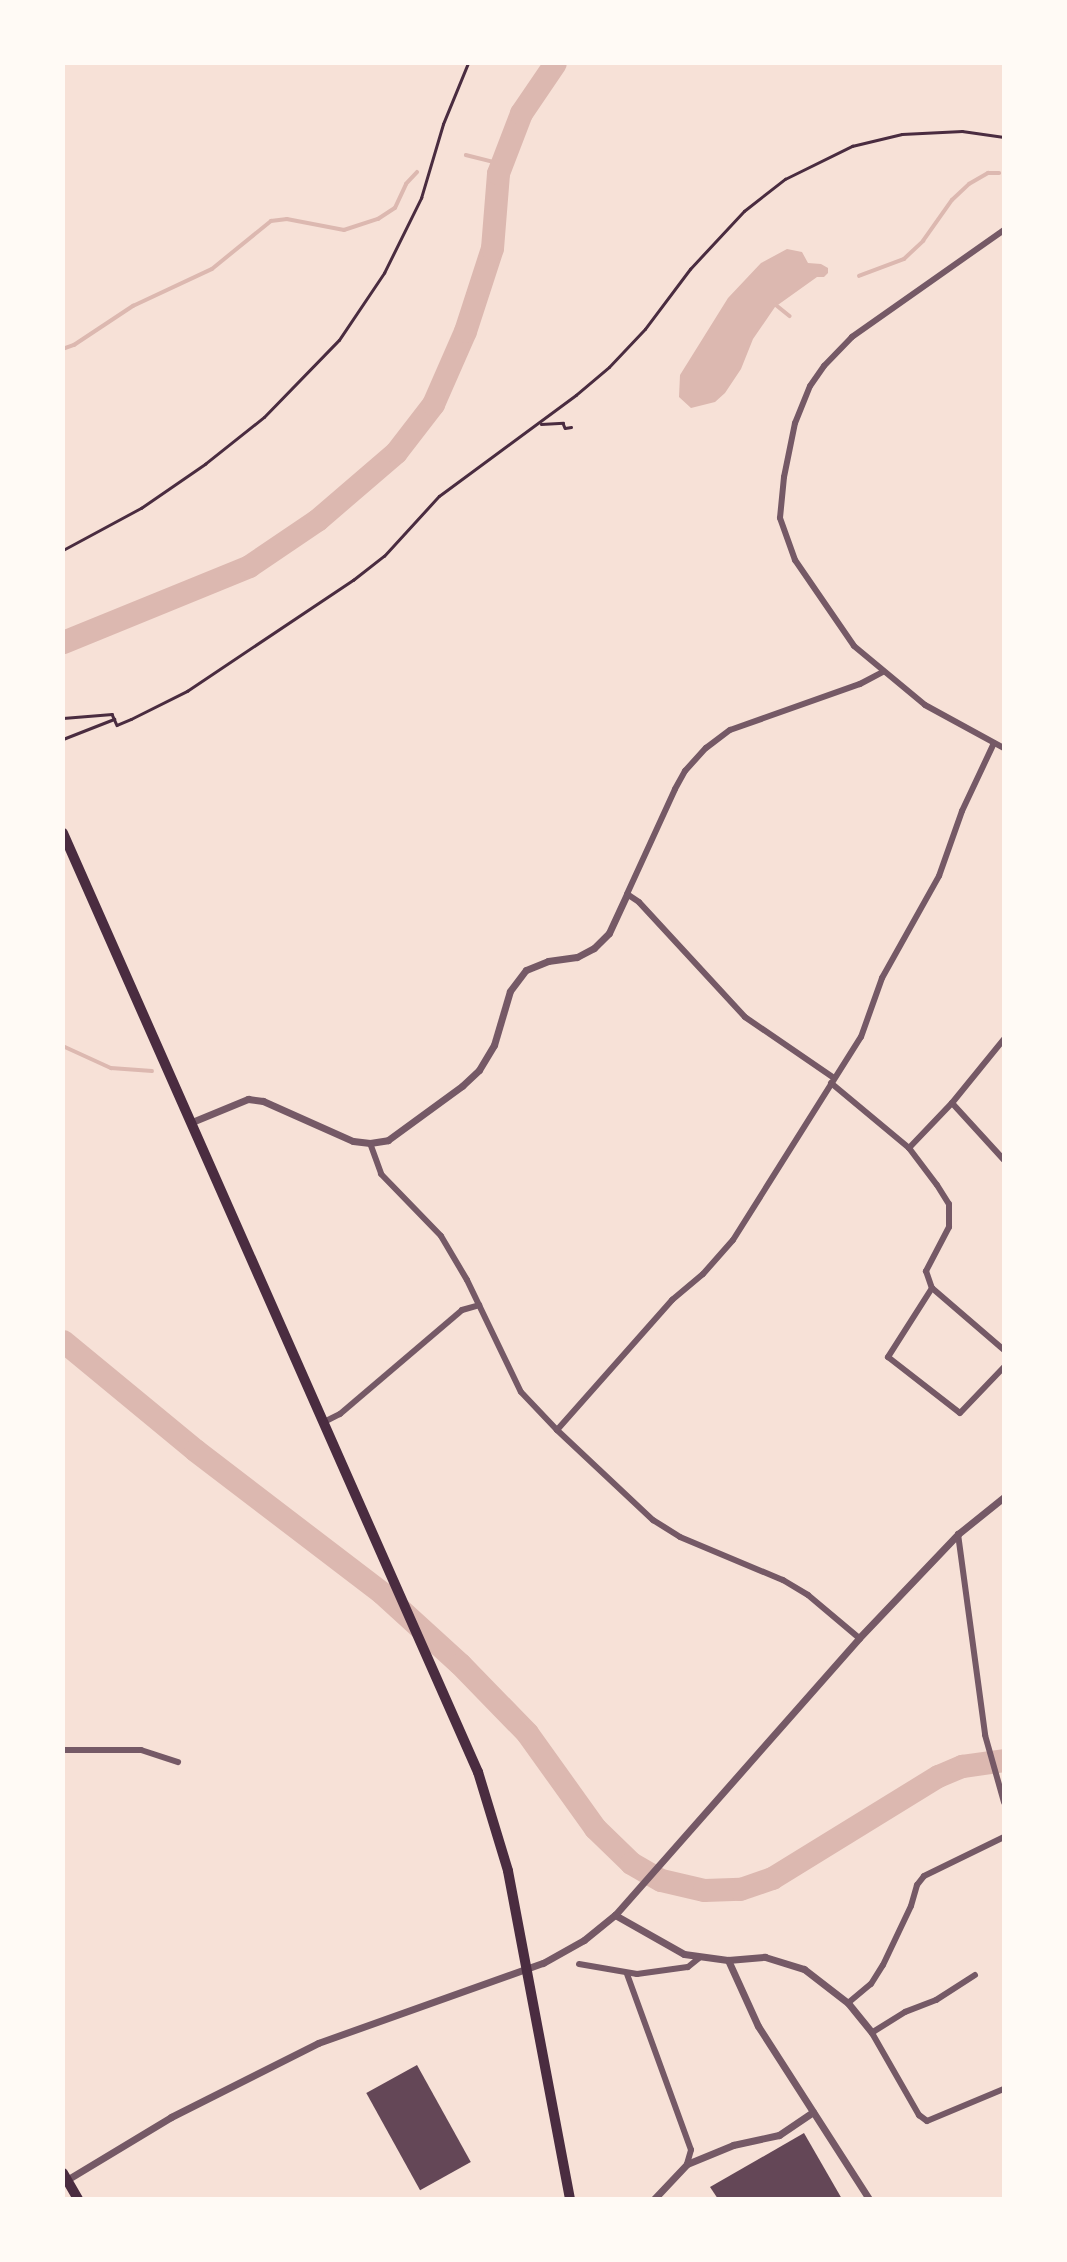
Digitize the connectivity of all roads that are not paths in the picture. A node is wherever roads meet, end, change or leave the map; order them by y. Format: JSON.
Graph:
{"nodes":[{"id":1,"x":1004,"y":230,"type":"edge"},
{"id":2,"x":883,"y":672,"type":"junction"},
{"id":3,"x":994,"y":743,"type":"junction"},
{"id":4,"x":1004,"y":748,"type":"edge"},
{"id":5,"x":63,"y":833,"type":"edge"},
{"id":6,"x":627,"y":894,"type":"junction"},
{"id":7,"x":1004,"y":1039,"type":"edge"},
{"id":8,"x":998,"y":1046,"type":"junction"},
{"id":9,"x":1004,"y":1052,"type":"edge"},
{"id":10,"x":832,"y":1081,"type":"junction"},
{"id":11,"x":951,"y":1103,"type":"junction"},
{"id":12,"x":192,"y":1122,"type":"junction"},
{"id":13,"x":370,"y":1143,"type":"junction"},
{"id":14,"x":909,"y":1148,"type":"junction"},
{"id":15,"x":1004,"y":1160,"type":"edge"},
{"id":16,"x":932,"y":1288,"type":"junction"},
{"id":17,"x":479,"y":1306,"type":"junction"},
{"id":18,"x":1004,"y":1350,"type":"edge"},
{"id":19,"x":1004,"y":1367,"type":"edge"},
{"id":20,"x":324,"y":1422,"type":"junction"},
{"id":21,"x":556,"y":1430,"type":"junction"},
{"id":22,"x":1004,"y":1497,"type":"edge"},
{"id":23,"x":958,"y":1534,"type":"junction"},
{"id":24,"x":859,"y":1638,"type":"junction"},
{"id":25,"x":63,"y":1750,"type":"edge"},
{"id":26,"x":178,"y":1762,"type":"dead end"},
{"id":27,"x":1003,"y":1800,"type":"edge"},
{"id":28,"x":1004,"y":1837,"type":"edge"},
{"id":29,"x":615,"y":1914,"type":"junction"},
{"id":30,"x":699,"y":1958,"type":"junction"},
{"id":31,"x":728,"y":1960,"type":"junction"},
{"id":32,"x":579,"y":1964,"type":"dead end"},
{"id":33,"x":527,"y":1967,"type":"junction"},
{"id":34,"x":627,"y":1974,"type":"junction"},
{"id":35,"x":975,"y":1975,"type":"dead end"},
{"id":36,"x":848,"y":2003,"type":"junction"},
{"id":37,"x":872,"y":2033,"type":"junction"},
{"id":38,"x":1004,"y":2089,"type":"edge"},
{"id":39,"x":813,"y":2112,"type":"junction"},
{"id":40,"x":687,"y":2164,"type":"junction"},
{"id":41,"x":64,"y":2178,"type":"edge"},
{"id":42,"x":78,"y":2199,"type":"edge"},
{"id":43,"x":570,"y":2199,"type":"edge"},
{"id":44,"x":654,"y":2199,"type":"edge"},
{"id":45,"x":869,"y":2199,"type":"edge"}],
"edges":[{"from":1,"to":2,"type":"street"},
{"from":2,"to":3,"type":"street"},
{"from":2,"to":6,"type":"street"},
{"from":3,"to":4,"type":"street"},
{"from":3,"to":10,"type":"street"},
{"from":5,"to":12,"type":"main road"},
{"from":6,"to":10,"type":"street"},
{"from":6,"to":13,"type":"street"},
{"from":7,"to":8,"type":"street"},
{"from":8,"to":9,"type":"street"},
{"from":8,"to":11,"type":"street"},
{"from":10,"to":14,"type":"street"},
{"from":10,"to":21,"type":"street"},
{"from":11,"to":14,"type":"street"},
{"from":11,"to":15,"type":"street"},
{"from":12,"to":13,"type":"street"},
{"from":12,"to":20,"type":"main road"},
{"from":13,"to":17,"type":"street"},
{"from":14,"to":16,"type":"street"},
{"from":16,"to":18,"type":"street"},
{"from":16,"to":19,"type":"street"},
{"from":17,"to":20,"type":"street"},
{"from":17,"to":21,"type":"street"},
{"from":20,"to":33,"type":"main road"},
{"from":21,"to":24,"type":"street"},
{"from":22,"to":23,"type":"street"},
{"from":23,"to":24,"type":"street"},
{"from":23,"to":27,"type":"street"},
{"from":24,"to":29,"type":"street"},
{"from":25,"to":26,"type":"street"},
{"from":28,"to":36,"type":"street"},
{"from":29,"to":30,"type":"street"},
{"from":29,"to":33,"type":"street"},
{"from":30,"to":31,"type":"street"},
{"from":30,"to":34,"type":"street"},
{"from":31,"to":36,"type":"street"},
{"from":31,"to":39,"type":"street"},
{"from":32,"to":34,"type":"street"},
{"from":33,"to":41,"type":"street"},
{"from":33,"to":43,"type":"main road"},
{"from":34,"to":40,"type":"street"},
{"from":35,"to":37,"type":"street"},
{"from":36,"to":37,"type":"street"},
{"from":37,"to":38,"type":"street"},
{"from":39,"to":40,"type":"street"},
{"from":39,"to":45,"type":"street"},
{"from":40,"to":44,"type":"street"},
{"from":41,"to":42,"type":"main road"}]}
